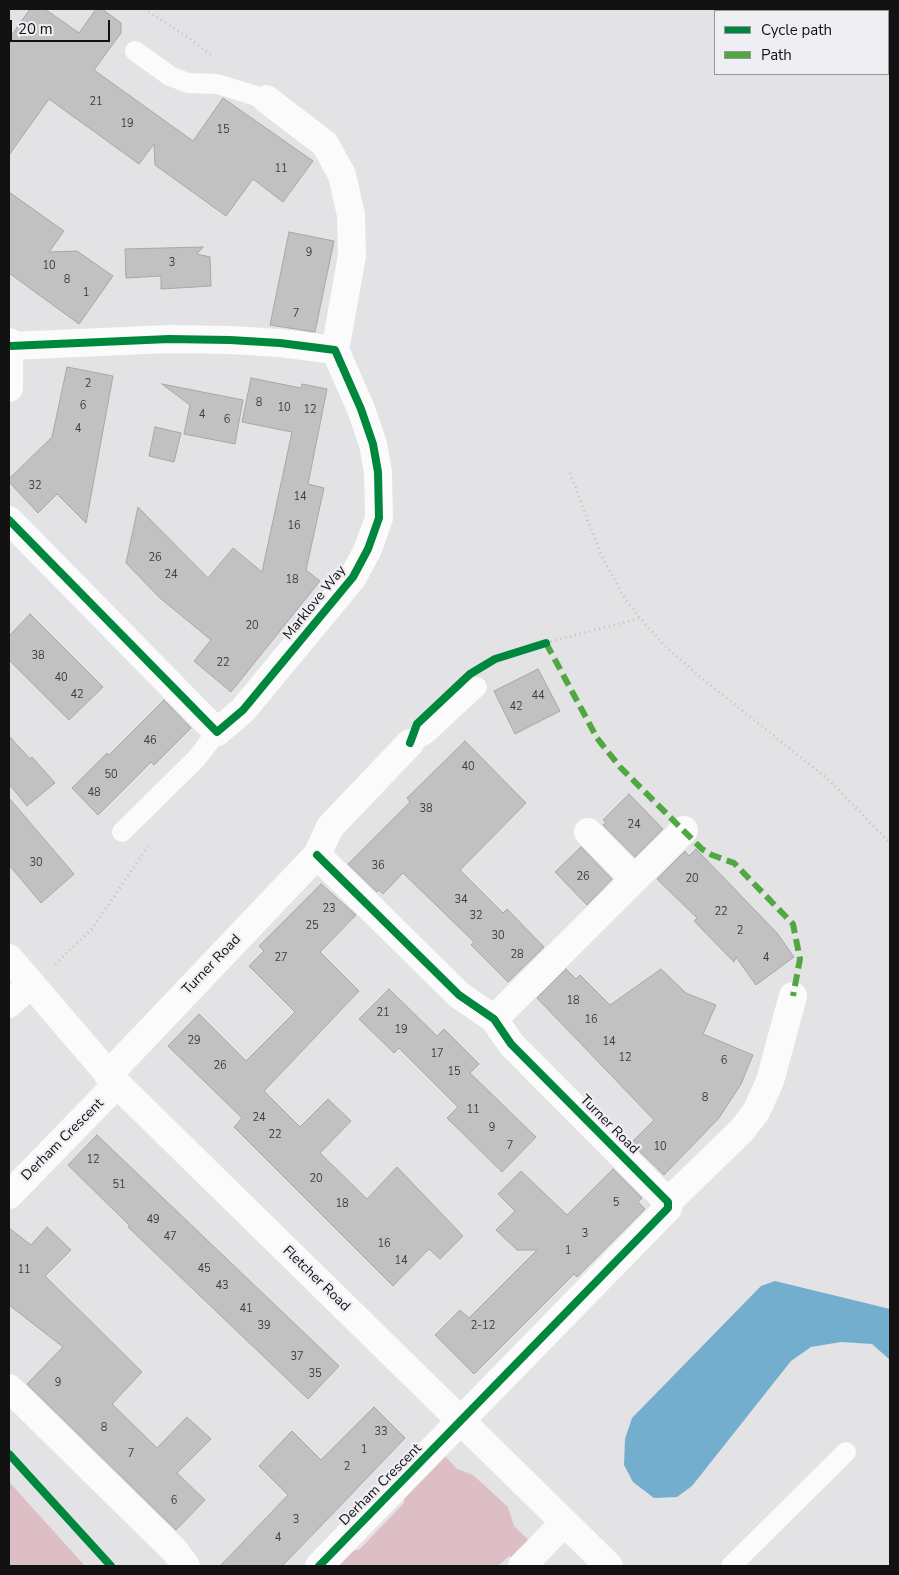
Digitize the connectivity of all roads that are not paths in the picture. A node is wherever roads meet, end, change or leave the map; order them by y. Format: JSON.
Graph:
{"nodes":[{"id":1,"x":135,"y":51,"type":"dead end"},
{"id":2,"x":266,"y":99,"type":"joint"},
{"id":3,"x":10,"y":344,"type":"edge"},
{"id":4,"x":335,"y":350,"type":"junction"},
{"id":5,"x":9,"y":388,"type":"edge"},
{"id":6,"x":9,"y":520,"type":"edge"},
{"id":7,"x":478,"y":687,"type":"dead end"},
{"id":8,"x":218,"y":732,"type":"junction"},
{"id":9,"x":410,"y":743,"type":"joint"},
{"id":10,"x":684,"y":830,"type":"dead end"},
{"id":11,"x":122,"y":832,"type":"dead end"},
{"id":12,"x":588,"y":832,"type":"dead end"},
{"id":13,"x":317,"y":855,"type":"junction"},
{"id":14,"x":634,"y":879,"type":"junction"},
{"id":15,"x":9,"y":958,"type":"edge"},
{"id":16,"x":31,"y":984,"type":"junction"},
{"id":17,"x":794,"y":996,"type":"dead end"},
{"id":18,"x":9,"y":1004,"type":"edge"},
{"id":19,"x":494,"y":1019,"type":"junction"},
{"id":20,"x":112,"y":1080,"type":"junction"},
{"id":21,"x":9,"y":1195,"type":"edge"},
{"id":22,"x":668,"y":1202,"type":"junction"},
{"id":23,"x":9,"y":1388,"type":"edge"},
{"id":24,"x":462,"y":1421,"type":"junction"},
{"id":25,"x":846,"y":1452,"type":"dead end"},
{"id":26,"x":564,"y":1523,"type":"junction"},
{"id":27,"x":186,"y":1566,"type":"edge"},
{"id":28,"x":319,"y":1566,"type":"edge"},
{"id":29,"x":522,"y":1566,"type":"edge"},
{"id":30,"x":609,"y":1566,"type":"edge"},
{"id":31,"x":732,"y":1566,"type":"edge"}],
"edges":[{"from":1,"to":2,"type":"lane"},
{"from":2,"to":4,"type":"street"},
{"from":3,"to":4,"type":"street"},
{"from":3,"to":5,"type":"street"},
{"from":4,"to":8,"type":"street","name":"Marklove Way"},
{"from":6,"to":8,"type":"street"},
{"from":7,"to":9,"type":"lane","name":"Turner Road"},
{"from":8,"to":11,"type":"lane"},
{"from":9,"to":13,"type":"street","name":"Turner Road"},
{"from":10,"to":14,"type":"street"},
{"from":12,"to":14,"type":"street"},
{"from":13,"to":19,"type":"street","name":"Turner Road"},
{"from":13,"to":20,"type":"street","name":"Turner Road"},
{"from":14,"to":19,"type":"street"},
{"from":15,"to":16,"type":"street","name":"Fletcher Road"},
{"from":16,"to":18,"type":"street"},
{"from":16,"to":20,"type":"street","name":"Fletcher Road"},
{"from":17,"to":22,"type":"street"},
{"from":19,"to":22,"type":"street","name":"Turner Road"},
{"from":20,"to":21,"type":"street","name":"Derham Crescent"},
{"from":20,"to":24,"type":"street","name":"Fletcher Road"},
{"from":22,"to":24,"type":"street"},
{"from":23,"to":27,"type":"street"},
{"from":24,"to":26,"type":"street","name":"Fletcher Road"},
{"from":24,"to":28,"type":"street","name":"Derham Crescent"},
{"from":25,"to":31,"type":"lane"},
{"from":26,"to":29,"type":"street"},
{"from":26,"to":30,"type":"street","name":"Fletcher Road"}]}
